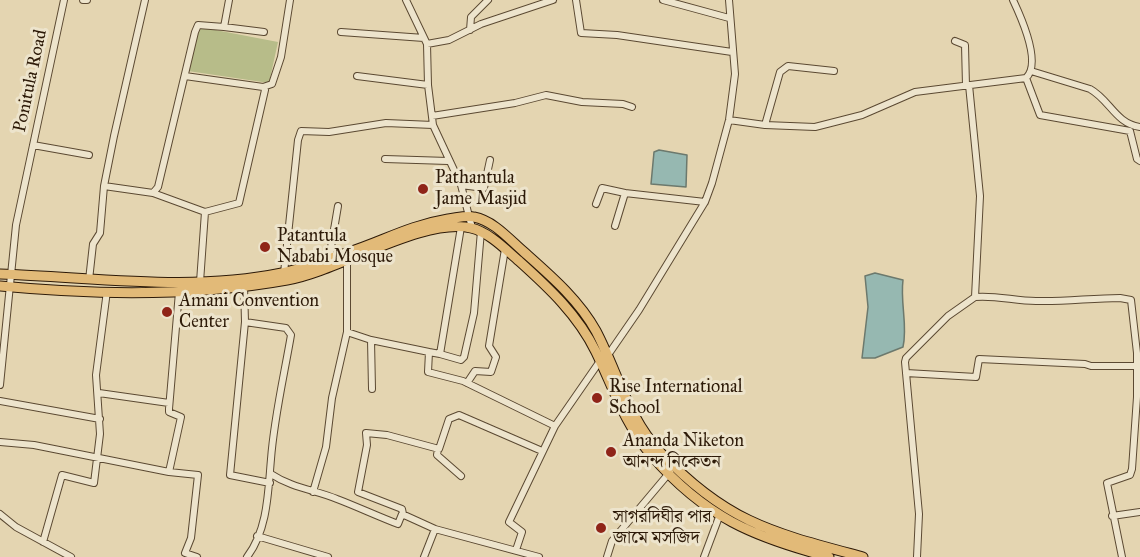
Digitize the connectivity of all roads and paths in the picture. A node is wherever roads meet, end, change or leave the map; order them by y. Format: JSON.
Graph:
{"nodes":[{"id":1,"x":64,"y":0,"type":"edge"},
{"id":2,"x":145,"y":0,"type":"edge"},
{"id":3,"x":229,"y":0,"type":"edge"},
{"id":4,"x":290,"y":0,"type":"edge"},
{"id":5,"x":406,"y":0,"type":"edge"},
{"id":6,"x":488,"y":0,"type":"edge"},
{"id":7,"x":553,"y":0,"type":"edge"},
{"id":8,"x":576,"y":0,"type":"edge"},
{"id":9,"x":663,"y":0,"type":"edge"},
{"id":10,"x":729,"y":0,"type":"edge"},
{"id":11,"x":1013,"y":0,"type":"edge"},
{"id":12,"x":729,"y":18,"type":"junction"},
{"id":13,"x":224,"y":27,"type":"junction"},
{"id":14,"x":470,"y":30,"type":"junction"},
{"id":15,"x":264,"y":32,"type":"dead end"},
{"id":16,"x":341,"y":32,"type":"dead end"},
{"id":17,"x":426,"y":41,"type":"junction"},
{"id":18,"x":955,"y":41,"type":"dead end"},
{"id":19,"x":732,"y":52,"type":"junction"},
{"id":20,"x":834,"y":70,"type":"dead end"},
{"id":21,"x":1031,"y":71,"type":"junction"},
{"id":22,"x":185,"y":76,"type":"junction"},
{"id":23,"x":357,"y":76,"type":"dead end"},
{"id":24,"x":1026,"y":78,"type":"junction"},
{"id":25,"x":428,"y":85,"type":"junction"},
{"id":26,"x":968,"y":86,"type":"junction"},
{"id":27,"x":265,"y":90,"type":"dead end"},
{"id":28,"x":632,"y":107,"type":"dead end"},
{"id":29,"x":432,"y":116,"type":"junction"},
{"id":30,"x":729,"y":120,"type":"junction"},
{"id":31,"x":433,"y":125,"type":"junction"},
{"id":32,"x":765,"y":125,"type":"junction"},
{"id":33,"x":1140,"y":127,"type":"edge"},
{"id":34,"x":1129,"y":128,"type":"junction"},
{"id":35,"x":33,"y":145,"type":"junction"},
{"id":36,"x":88,"y":156,"type":"dead end"},
{"id":37,"x":385,"y":159,"type":"dead end"},
{"id":38,"x":490,"y":160,"type":"dead end"},
{"id":39,"x":1140,"y":160,"type":"edge"},
{"id":40,"x":448,"y":161,"type":"junction"},
{"id":41,"x":461,"y":185,"type":"junction"},
{"id":42,"x":104,"y":186,"type":"junction"},
{"id":43,"x":153,"y":193,"type":"junction"},
{"id":44,"x":624,"y":193,"type":"junction"},
{"id":45,"x":705,"y":202,"type":"junction"},
{"id":46,"x":596,"y":204,"type":"dead end"},
{"id":47,"x":338,"y":206,"type":"dead end"},
{"id":48,"x":205,"y":212,"type":"junction"},
{"id":49,"x":468,"y":216,"type":"junction"},
{"id":50,"x":461,"y":226,"type":"junction"},
{"id":51,"x":615,"y":226,"type":"dead end"},
{"id":52,"x":477,"y":230,"type":"junction"},
{"id":53,"x":505,"y":249,"type":"junction"},
{"id":54,"x":365,"y":250,"type":"junction"},
{"id":55,"x":329,"y":259,"type":"junction"},
{"id":56,"x":347,"y":261,"type":"junction"},
{"id":57,"x":284,"y":273,"type":"junction"},
{"id":58,"x":4,"y":275,"type":"edge"},
{"id":59,"x":89,"y":280,"type":"junction"},
{"id":60,"x":140,"y":282,"type":"junction"},
{"id":61,"x":200,"y":282,"type":"junction"},
{"id":62,"x":244,"y":283,"type":"junction"},
{"id":63,"x":4,"y":286,"type":"edge"},
{"id":64,"x":107,"y":291,"type":"junction"},
{"id":65,"x":140,"y":292,"type":"junction"},
{"id":66,"x":179,"y":292,"type":"junction"},
{"id":67,"x":975,"y":297,"type":"junction"},
{"id":68,"x":245,"y":322,"type":"junction"},
{"id":69,"x":347,"y":332,"type":"junction"},
{"id":70,"x":371,"y":340,"type":"junction"},
{"id":71,"x":429,"y":352,"type":"junction"},
{"id":72,"x":440,"y":354,"type":"junction"},
{"id":73,"x":604,"y":358,"type":"junction"},
{"id":74,"x":1138,"y":366,"type":"edge"},
{"id":75,"x":906,"y":373,"type":"junction"},
{"id":76,"x":1,"y":375,"type":"edge"},
{"id":77,"x":467,"y":383,"type":"junction"},
{"id":78,"x":0,"y":385,"type":"edge"},
{"id":79,"x":372,"y":389,"type":"dead end"},
{"id":80,"x":99,"y":393,"type":"junction"},
{"id":81,"x":0,"y":401,"type":"edge"},
{"id":82,"x":169,"y":403,"type":"junction"},
{"id":83,"x":100,"y":419,"type":"junction"},
{"id":84,"x":555,"y":426,"type":"junction"},
{"id":85,"x":0,"y":442,"type":"edge"},
{"id":86,"x":438,"y":449,"type":"junction"},
{"id":87,"x":542,"y":451,"type":"junction"},
{"id":88,"x":99,"y":458,"type":"junction"},
{"id":89,"x":672,"y":470,"type":"junction"},
{"id":90,"x":169,"y":472,"type":"junction"},
{"id":91,"x":271,"y":474,"type":"junction"},
{"id":92,"x":461,"y":476,"type":"dead end"},
{"id":93,"x":270,"y":483,"type":"junction"},
{"id":94,"x":313,"y":492,"type":"junction"},
{"id":95,"x":1140,"y":512,"type":"edge"},
{"id":96,"x":0,"y":514,"type":"edge"},
{"id":97,"x":403,"y":514,"type":"junction"},
{"id":98,"x":1112,"y":516,"type":"junction"},
{"id":99,"x":719,"y":517,"type":"junction"},
{"id":100,"x":435,"y":529,"type":"junction"},
{"id":101,"x":258,"y":536,"type":"junction"},
{"id":102,"x":43,"y":542,"type":"junction"},
{"id":103,"x":516,"y":550,"type":"junction"},
{"id":104,"x":58,"y":554,"type":"edge"},
{"id":105,"x":71,"y":557,"type":"edge"},
{"id":106,"x":197,"y":557,"type":"edge"},
{"id":107,"x":248,"y":557,"type":"edge"},
{"id":108,"x":328,"y":557,"type":"edge"},
{"id":109,"x":424,"y":557,"type":"edge"},
{"id":110,"x":539,"y":557,"type":"edge"},
{"id":111,"x":607,"y":557,"type":"edge"},
{"id":112,"x":704,"y":557,"type":"edge"},
{"id":113,"x":829,"y":557,"type":"edge"},
{"id":114,"x":863,"y":557,"type":"edge"},
{"id":115,"x":917,"y":557,"type":"edge"},
{"id":116,"x":1122,"y":557,"type":"edge"}],
"edges":[{"from":1,"to":35,"type":"street","name":"Ponitula Road"},
{"from":2,"to":42,"type":"street"},
{"from":3,"to":13,"type":"street"},
{"from":4,"to":22,"type":"street"},
{"from":5,"to":17,"type":"street"},
{"from":6,"to":14,"type":"street"},
{"from":7,"to":14,"type":"street"},
{"from":8,"to":19,"type":"street"},
{"from":9,"to":12,"type":"street"},
{"from":10,"to":12,"type":"street"},
{"from":11,"to":21,"type":"street"},
{"from":12,"to":19,"type":"street"},
{"from":13,"to":15,"type":"street"},
{"from":13,"to":22,"type":"street"},
{"from":14,"to":17,"type":"street"},
{"from":16,"to":17,"type":"street"},
{"from":17,"to":25,"type":"street"},
{"from":18,"to":26,"type":"street"},
{"from":19,"to":30,"type":"street"},
{"from":20,"to":32,"type":"street"},
{"from":21,"to":24,"type":"street"},
{"from":21,"to":34,"type":"street"},
{"from":22,"to":43,"type":"street"},
{"from":23,"to":25,"type":"street"},
{"from":24,"to":26,"type":"street"},
{"from":24,"to":34,"type":"street"},
{"from":25,"to":29,"type":"street"},
{"from":26,"to":32,"type":"street"},
{"from":26,"to":67,"type":"street"},
{"from":27,"to":48,"type":"street"},
{"from":28,"to":29,"type":"street"},
{"from":29,"to":31,"type":"street"},
{"from":30,"to":32,"type":"street"},
{"from":30,"to":45,"type":"street"},
{"from":31,"to":40,"type":"street"},
{"from":31,"to":57,"type":"street"},
{"from":33,"to":34,"type":"street"},
{"from":34,"to":39,"type":"street"},
{"from":35,"to":36,"type":"street"},
{"from":35,"to":58,"type":"street","name":"Ponitula Road"},
{"from":37,"to":40,"type":"street"},
{"from":38,"to":41,"type":"street"},
{"from":40,"to":41,"type":"street"},
{"from":41,"to":49,"type":"street"},
{"from":42,"to":43,"type":"street"},
{"from":42,"to":59,"type":"street"},
{"from":43,"to":48,"type":"street"},
{"from":44,"to":45,"type":"street"},
{"from":44,"to":46,"type":"street"},
{"from":44,"to":51,"type":"street"},
{"from":45,"to":73,"type":"street"},
{"from":47,"to":55,"type":"street"},
{"from":48,"to":61,"type":"street"},
{"from":49,"to":52,"type":"street"},
{"from":49,"to":54,"type":"main road"},
{"from":49,"to":73,"type":"main road"},
{"from":50,"to":52,"type":"main road"},
{"from":50,"to":54,"type":"main road"},
{"from":50,"to":72,"type":"street"},
{"from":52,"to":53,"type":"main road"},
{"from":52,"to":72,"type":"street"},
{"from":53,"to":73,"type":"main road"},
{"from":53,"to":77,"type":"street"},
{"from":54,"to":55,"type":"main road"},
{"from":54,"to":56,"type":"main road"},
{"from":55,"to":57,"type":"main road"},
{"from":56,"to":62,"type":"main road"},
{"from":56,"to":69,"type":"street"},
{"from":57,"to":62,"type":"main road"},
{"from":58,"to":59,"type":"main road"},
{"from":58,"to":63,"type":"street","name":"Ponitula Road"},
{"from":59,"to":60,"type":"main road"},
{"from":60,"to":61,"type":"main road"},
{"from":60,"to":65,"type":"main road"},
{"from":61,"to":62,"type":"main road"},
{"from":62,"to":66,"type":"main road"},
{"from":62,"to":68,"type":"street"},
{"from":63,"to":64,"type":"main road"},
{"from":63,"to":76,"type":"street","name":"Ponitula Road"},
{"from":64,"to":65,"type":"main road"},
{"from":64,"to":80,"type":"street"},
{"from":65,"to":66,"type":"main road"},
{"from":66,"to":82,"type":"street"},
{"from":67,"to":74,"type":"street"},
{"from":67,"to":75,"type":"street"},
{"from":68,"to":91,"type":"street"},
{"from":68,"to":93,"type":"street"},
{"from":69,"to":70,"type":"street"},
{"from":69,"to":94,"type":"street"},
{"from":70,"to":71,"type":"street"},
{"from":70,"to":79,"type":"street"},
{"from":71,"to":72,"type":"street"},
{"from":71,"to":77,"type":"street"},
{"from":73,"to":84,"type":"street"},
{"from":73,"to":89,"type":"main road"},
{"from":74,"to":75,"type":"street"},
{"from":74,"to":98,"type":"street"},
{"from":75,"to":115,"type":"street"},
{"from":76,"to":78,"type":"street","name":"Ponitula Road"},
{"from":77,"to":84,"type":"street"},
{"from":80,"to":82,"type":"street"},
{"from":80,"to":83,"type":"street"},
{"from":81,"to":83,"type":"street"},
{"from":82,"to":90,"type":"street"},
{"from":83,"to":88,"type":"street"},
{"from":84,"to":87,"type":"street"},
{"from":85,"to":88,"type":"street"},
{"from":86,"to":87,"type":"street"},
{"from":86,"to":92,"type":"street"},
{"from":86,"to":97,"type":"street"},
{"from":87,"to":103,"type":"street"},
{"from":88,"to":90,"type":"street"},
{"from":88,"to":102,"type":"street"},
{"from":89,"to":99,"type":"main road"},
{"from":89,"to":111,"type":"street"},
{"from":89,"to":114,"type":"main road"},
{"from":90,"to":106,"type":"street"},
{"from":91,"to":93,"type":"street"},
{"from":91,"to":94,"type":"street"},
{"from":93,"to":101,"type":"street"},
{"from":94,"to":97,"type":"street"},
{"from":95,"to":98,"type":"street"},
{"from":96,"to":102,"type":"street"},
{"from":97,"to":100,"type":"street"},
{"from":98,"to":116,"type":"street"},
{"from":99,"to":112,"type":"street"},
{"from":99,"to":113,"type":"main road"},
{"from":100,"to":103,"type":"street"},
{"from":100,"to":109,"type":"street"},
{"from":101,"to":107,"type":"street"},
{"from":101,"to":108,"type":"street"},
{"from":102,"to":104,"type":"street"},
{"from":103,"to":110,"type":"street"},
{"from":104,"to":105,"type":"street"}]}
